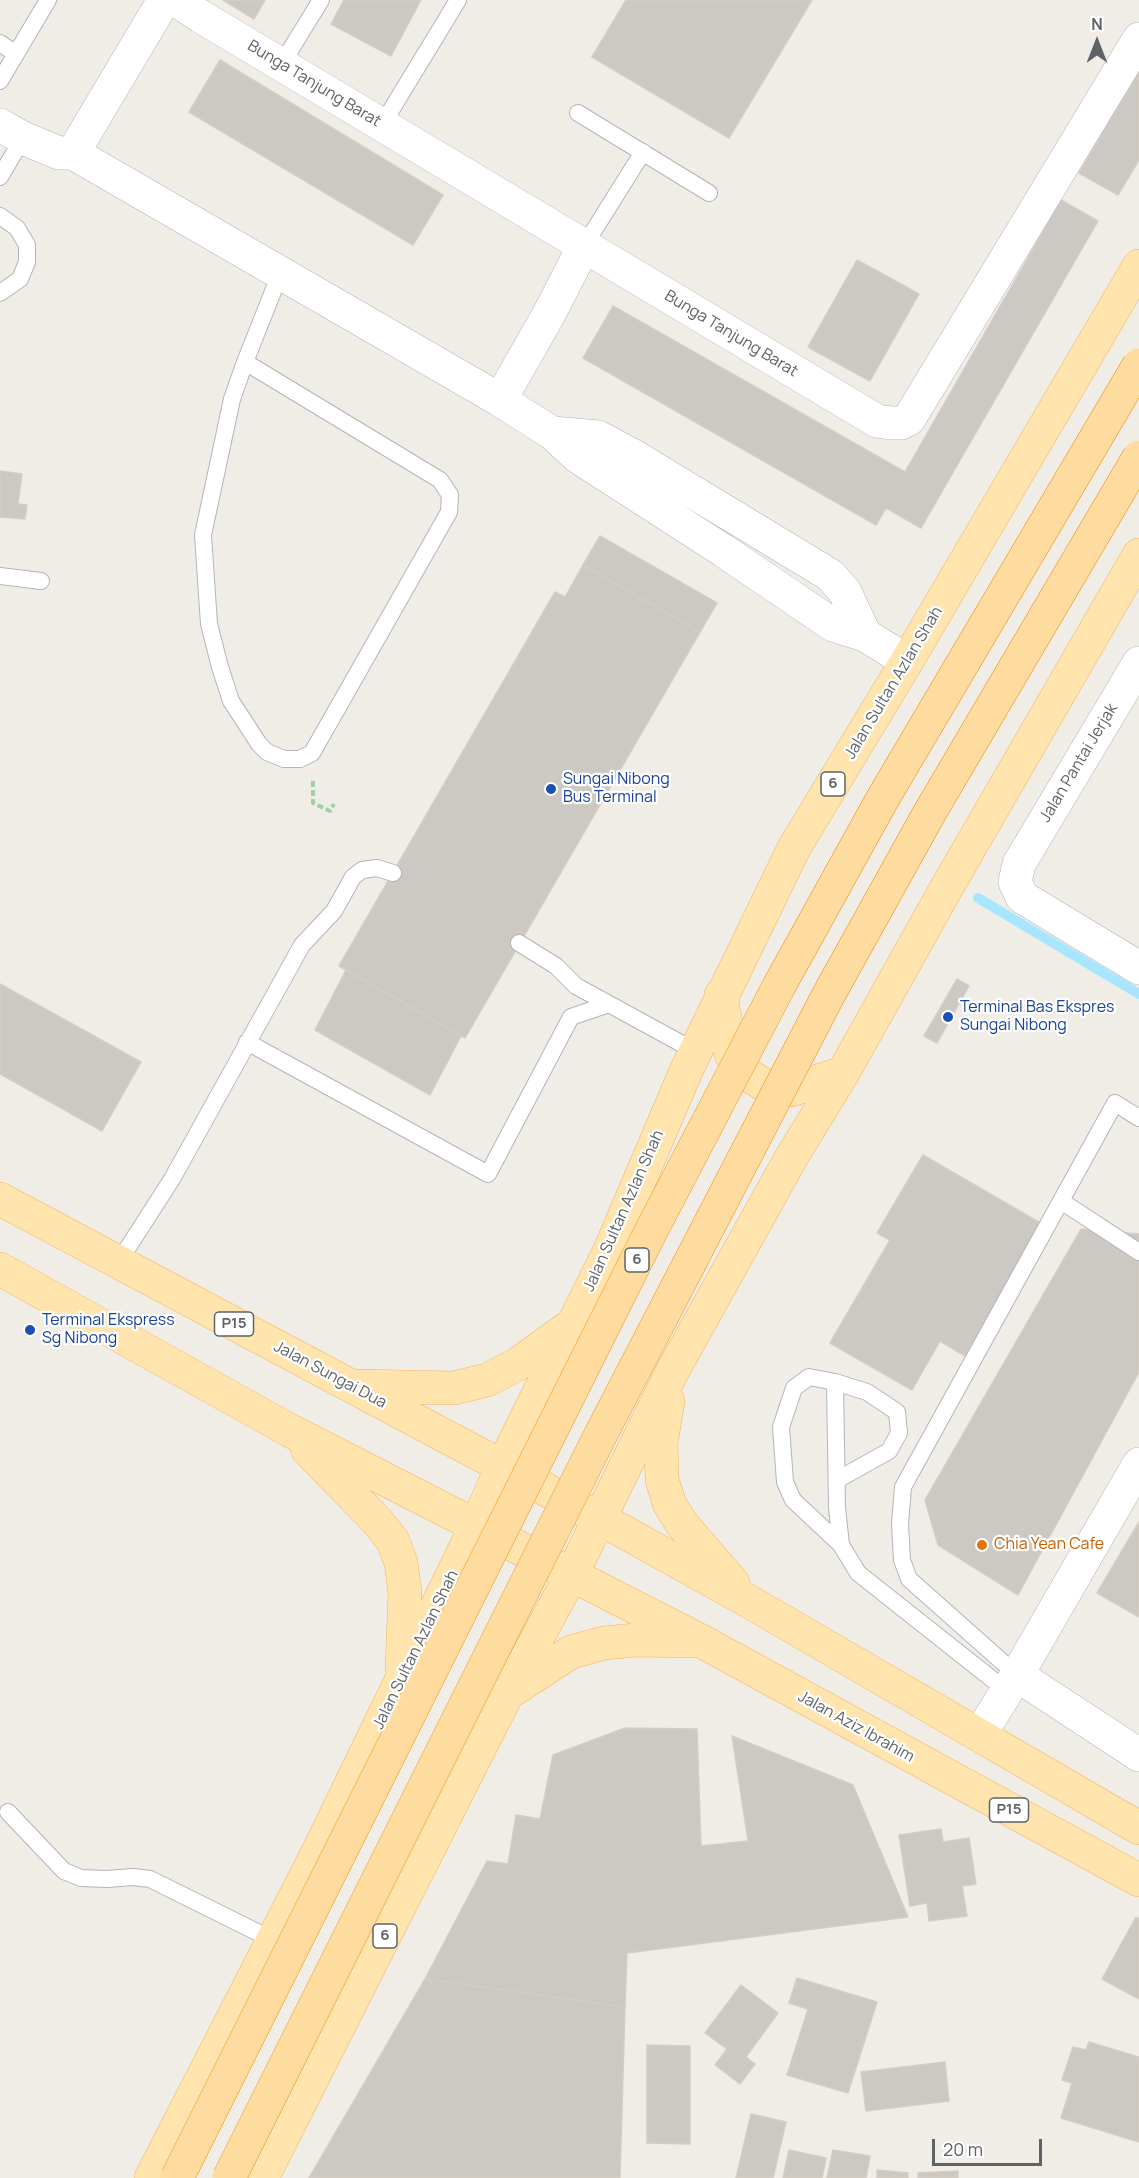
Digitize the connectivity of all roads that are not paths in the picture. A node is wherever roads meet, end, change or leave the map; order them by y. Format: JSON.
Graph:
{"nodes":[{"id":1,"x":48,"y":0,"type":"edge"},
{"id":2,"x":164,"y":0,"type":"edge"},
{"id":3,"x":176,"y":0,"type":"edge"},
{"id":4,"x":321,"y":0,"type":"edge"},
{"id":5,"x":458,"y":0,"type":"edge"},
{"id":6,"x":1139,"y":39,"type":"edge"},
{"id":7,"x":0,"y":43,"type":"edge"},
{"id":8,"x":16,"y":54,"type":"junction"},
{"id":9,"x":281,"y":65,"type":"junction"},
{"id":10,"x":0,"y":81,"type":"edge"},
{"id":11,"x":578,"y":113,"type":"dead end"},
{"id":12,"x":382,"y":125,"type":"junction"},
{"id":13,"x":11,"y":131,"type":"edge"},
{"id":14,"x":643,"y":152,"type":"junction"},
{"id":15,"x":73,"y":153,"type":"junction"},
{"id":16,"x":0,"y":177,"type":"edge"},
{"id":17,"x":709,"y":193,"type":"dead end"},
{"id":18,"x":0,"y":216,"type":"edge"},
{"id":19,"x":584,"y":246,"type":"junction"},
{"id":20,"x":1139,"y":266,"type":"edge"},
{"id":21,"x":280,"y":274,"type":"junction"},
{"id":22,"x":0,"y":293,"type":"edge"},
{"id":23,"x":245,"y":362,"type":"junction"},
{"id":24,"x":1139,"y":364,"type":"edge"},
{"id":25,"x":500,"y":400,"type":"junction"},
{"id":26,"x":1139,"y":456,"type":"edge"},
{"id":27,"x":1139,"y":555,"type":"edge"},
{"id":28,"x":0,"y":576,"type":"edge"},
{"id":29,"x":41,"y":581,"type":"dead end"},
{"id":30,"x":907,"y":661,"type":"junction"},
{"id":31,"x":1139,"y":663,"type":"edge"},
{"id":32,"x":393,"y":873,"type":"dead end"},
{"id":33,"x":519,"y":944,"type":"dead end"},
{"id":34,"x":1139,"y":968,"type":"edge"},
{"id":35,"x":722,"y":995,"type":"junction"},
{"id":36,"x":609,"y":1004,"type":"junction"},
{"id":37,"x":248,"y":1042,"type":"junction"},
{"id":38,"x":695,"y":1051,"type":"junction"},
{"id":39,"x":843,"y":1073,"type":"junction"},
{"id":40,"x":1139,"y":1118,"type":"edge"},
{"id":41,"x":0,"y":1199,"type":"edge"},
{"id":42,"x":1061,"y":1201,"type":"junction"},
{"id":43,"x":1139,"y":1252,"type":"edge"},
{"id":44,"x":118,"y":1263,"type":"junction"},
{"id":45,"x":0,"y":1269,"type":"edge"},
{"id":46,"x":571,"y":1325,"type":"junction"},
{"id":47,"x":672,"y":1372,"type":"junction"},
{"id":48,"x":835,"y":1382,"type":"junction"},
{"id":49,"x":350,"y":1386,"type":"junction"},
{"id":50,"x":289,"y":1430,"type":"junction"},
{"id":51,"x":502,"y":1467,"type":"junction"},
{"id":52,"x":1138,"y":1469,"type":"edge"},
{"id":53,"x":837,"y":1480,"type":"junction"},
{"id":54,"x":599,"y":1518,"type":"junction"},
{"id":55,"x":476,"y":1526,"type":"junction"},
{"id":56,"x":841,"y":1545,"type":"junction"},
{"id":57,"x":572,"y":1574,"type":"junction"},
{"id":58,"x":750,"y":1602,"type":"junction"},
{"id":59,"x":703,"y":1642,"type":"junction"},
{"id":60,"x":401,"y":1682,"type":"junction"},
{"id":61,"x":1012,"y":1683,"type":"junction"},
{"id":62,"x":507,"y":1694,"type":"junction"},
{"id":63,"x":980,"y":1734,"type":"junction"},
{"id":64,"x":1139,"y":1755,"type":"edge"},
{"id":65,"x":8,"y":1812,"type":"dead end"},
{"id":66,"x":1139,"y":1827,"type":"edge"},
{"id":67,"x":1139,"y":1880,"type":"edge"},
{"id":68,"x":273,"y":1940,"type":"junction"},
{"id":69,"x":151,"y":2178,"type":"edge"},
{"id":70,"x":177,"y":2178,"type":"edge"},
{"id":71,"x":229,"y":2178,"type":"edge"},
{"id":72,"x":262,"y":2178,"type":"edge"}],
"edges":[{"from":1,"to":8,"type":"lane"},
{"from":2,"to":15,"type":"street"},
{"from":3,"to":9,"type":"street","name":"Bunga Tanjung Barat"},
{"from":4,"to":9,"type":"lane"},
{"from":5,"to":12,"type":"lane"},
{"from":6,"to":19,"type":"street","name":"Bunga Tanjung Barat"},
{"from":7,"to":8,"type":"lane"},
{"from":8,"to":10,"type":"lane"},
{"from":9,"to":12,"type":"street","name":"Bunga Tanjung Barat"},
{"from":11,"to":14,"type":"lane"},
{"from":12,"to":19,"type":"street","name":"Bunga Tanjung Barat"},
{"from":13,"to":15,"type":"street"},
{"from":13,"to":16,"type":"lane"},
{"from":14,"to":17,"type":"lane"},
{"from":14,"to":19,"type":"lane"},
{"from":15,"to":21,"type":"street"},
{"from":18,"to":22,"type":"lane"},
{"from":19,"to":25,"type":"street"},
{"from":20,"to":30,"type":"main road","name":"Jalan Sultan Azlan Shah","number":"6"},
{"from":21,"to":23,"type":"lane"},
{"from":21,"to":25,"type":"street"},
{"from":23,"to":23,"type":"lane"},
{"from":24,"to":70,"type":"highway","name":"Jalan Sultan Azlan Shah","number":"6","bridge":true},
{"from":25,"to":30,"type":"street"},
{"from":26,"to":71,"type":"highway","number":"6","bridge":true},
{"from":27,"to":39,"type":"main road","number":"6"},
{"from":28,"to":29,"type":"lane"},
{"from":30,"to":35,"type":"main road","name":"Jalan Sultan Azlan Shah","number":"6"},
{"from":31,"to":34,"type":"street","name":"Jalan Pantai Jerjak"},
{"from":32,"to":37,"type":"lane"},
{"from":33,"to":36,"type":"lane"},
{"from":35,"to":38,"type":"main road","name":"Jalan Sultan Azlan Shah","number":"6"},
{"from":35,"to":39,"type":"main road"},
{"from":36,"to":37,"type":"lane"},
{"from":36,"to":38,"type":"lane"},
{"from":37,"to":44,"type":"lane"},
{"from":38,"to":46,"type":"main road","name":"Jalan Sultan Azlan Shah","number":"6"},
{"from":39,"to":47,"type":"main road","number":"6"},
{"from":40,"to":42,"type":"lane"},
{"from":41,"to":44,"type":"main road","name":"Jalan Sungai Dua","number":"P15"},
{"from":42,"to":43,"type":"lane"},
{"from":42,"to":61,"type":"lane"},
{"from":44,"to":49,"type":"main road","name":"Jalan Sungai Dua","number":"P15"},
{"from":45,"to":50,"type":"main road","number":"P15"},
{"from":46,"to":49,"type":"main road"},
{"from":46,"to":51,"type":"main road","name":"Jalan Sultan Azlan Shah","number":"6"},
{"from":47,"to":54,"type":"main road","number":"6"},
{"from":47,"to":58,"type":"main road"},
{"from":48,"to":53,"type":"lane"},
{"from":48,"to":53,"type":"lane"},
{"from":48,"to":56,"type":"lane"},
{"from":49,"to":51,"type":"main road","name":"Jalan Sungai Dua","number":"P15"},
{"from":50,"to":55,"type":"main road","number":"P15"},
{"from":50,"to":60,"type":"main road"},
{"from":51,"to":54,"type":"main road","number":"P15"},
{"from":51,"to":55,"type":"main road","name":"Jalan Sultan Azlan Shah","number":"6"},
{"from":52,"to":61,"type":"street"},
{"from":53,"to":56,"type":"lane"},
{"from":54,"to":57,"type":"main road","number":"6"},
{"from":54,"to":58,"type":"main road","number":"P15"},
{"from":55,"to":57,"type":"main road","number":"P15"},
{"from":55,"to":60,"type":"main road","name":"Jalan Sultan Azlan Shah","number":"6"},
{"from":56,"to":61,"type":"lane"},
{"from":57,"to":59,"type":"main road","name":"Jalan Aziz Ibrahim","number":"P15"},
{"from":57,"to":62,"type":"main road","number":"6"},
{"from":58,"to":63,"type":"main road","number":"P15"},
{"from":59,"to":62,"type":"main road"},
{"from":59,"to":67,"type":"main road","name":"Jalan Aziz Ibrahim","number":"P15"},
{"from":60,"to":68,"type":"main road","name":"Jalan Sultan Azlan Shah","number":"6"},
{"from":61,"to":63,"type":"street"},
{"from":61,"to":64,"type":"street"},
{"from":62,"to":72,"type":"main road","number":"6"},
{"from":63,"to":66,"type":"main road","number":"P15"},
{"from":65,"to":68,"type":"lane"},
{"from":68,"to":69,"type":"main road","name":"Jalan Sultan Azlan Shah","number":"6"}]}
